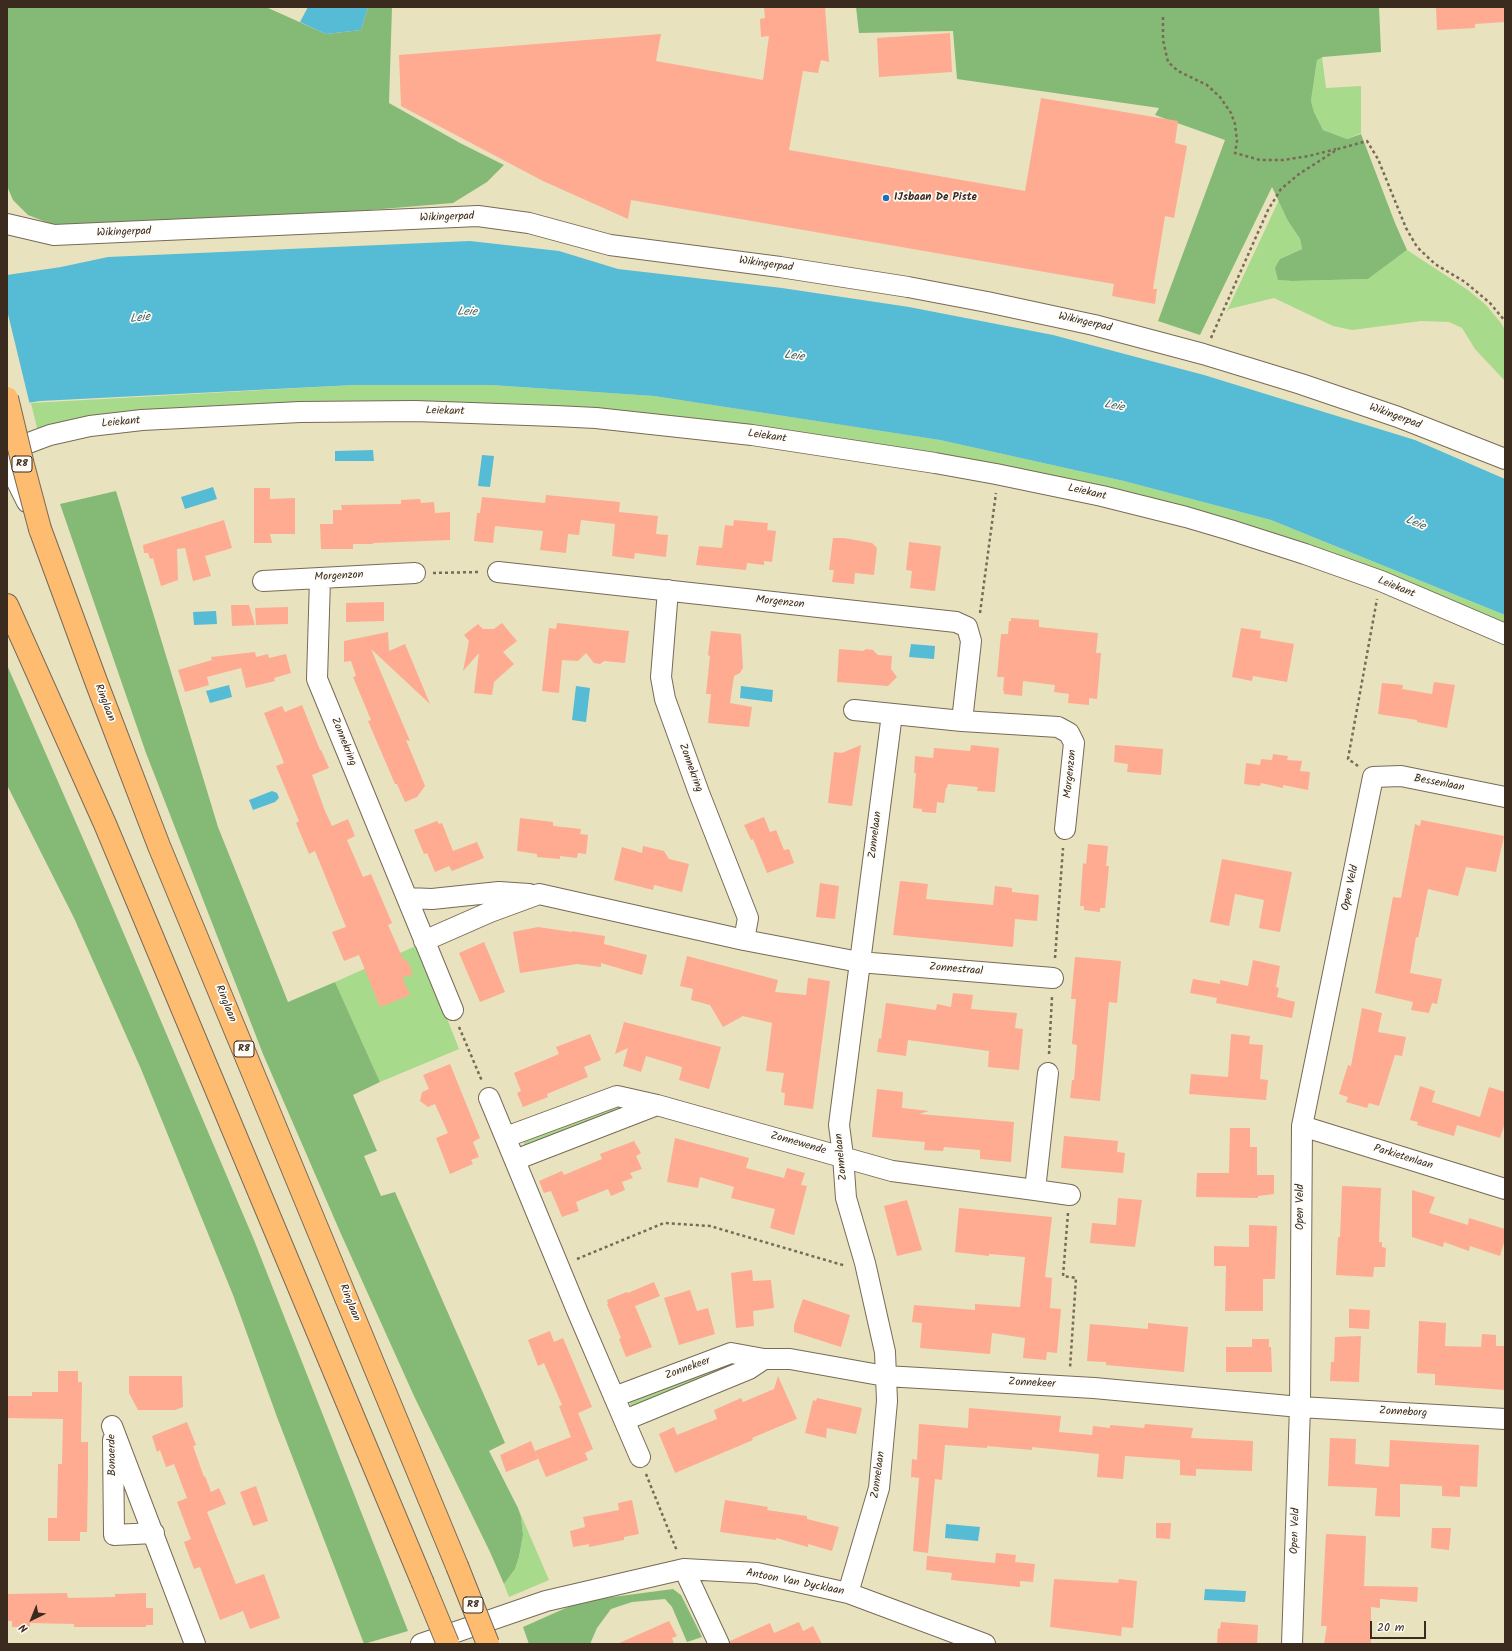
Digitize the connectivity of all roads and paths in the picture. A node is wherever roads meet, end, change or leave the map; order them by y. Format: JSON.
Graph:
{"nodes":[{"id":1,"x":1163,"y":17,"type":"dead end"},
{"id":2,"x":1338,"y":149,"type":"junction"},
{"id":3,"x":7,"y":224,"type":"edge"},
{"id":4,"x":1505,"y":321,"type":"edge"},
{"id":5,"x":1202,"y":354,"type":"junction"},
{"id":6,"x":7,"y":398,"type":"edge"},
{"id":7,"x":7,"y":451,"type":"edge"},
{"id":8,"x":1505,"y":460,"type":"edge"},
{"id":9,"x":7,"y":462,"type":"edge"},
{"id":10,"x":996,"y":474,"type":"junction"},
{"id":11,"x":40,"y":529,"type":"junction"},
{"id":12,"x":498,"y":572,"type":"joint"},
{"id":13,"x":415,"y":573,"type":"joint"},
{"id":14,"x":320,"y":579,"type":"junction"},
{"id":15,"x":263,"y":581,"type":"dead end"},
{"id":16,"x":1381,"y":581,"type":"junction"},
{"id":17,"x":668,"y":590,"type":"junction"},
{"id":18,"x":7,"y":605,"type":"edge"},
{"id":19,"x":967,"y":627,"type":"junction"},
{"id":20,"x":1505,"y":634,"type":"edge"},
{"id":21,"x":854,"y":710,"type":"dead end"},
{"id":22,"x":892,"y":714,"type":"junction"},
{"id":23,"x":962,"y":721,"type":"junction"},
{"id":24,"x":1373,"y":777,"type":"junction"},
{"id":25,"x":1505,"y":797,"type":"edge"},
{"id":26,"x":1065,"y":829,"type":"joint"},
{"id":27,"x":539,"y":894,"type":"junction"},
{"id":28,"x":407,"y":898,"type":"junction"},
{"id":29,"x":424,"y":940,"type":"junction"},
{"id":30,"x":744,"y":940,"type":"junction"},
{"id":31,"x":859,"y":962,"type":"junction"},
{"id":32,"x":1053,"y":978,"type":"junction"},
{"id":33,"x":453,"y":1010,"type":"joint"},
{"id":34,"x":1048,"y":1073,"type":"joint"},
{"id":35,"x":489,"y":1098,"type":"joint"},
{"id":36,"x":657,"y":1105,"type":"junction"},
{"id":37,"x":1302,"y":1126,"type":"junction"},
{"id":38,"x":506,"y":1137,"type":"junction"},
{"id":39,"x":844,"y":1156,"type":"junction"},
{"id":40,"x":516,"y":1162,"type":"junction"},
{"id":41,"x":1505,"y":1189,"type":"edge"},
{"id":42,"x":1036,"y":1190,"type":"junction"},
{"id":43,"x":1070,"y":1195,"type":"joint"},
{"id":44,"x":865,"y":1263,"type":"junction"},
{"id":45,"x":559,"y":1267,"type":"junction"},
{"id":46,"x":764,"y":1359,"type":"junction"},
{"id":47,"x":885,"y":1376,"type":"junction"},
{"id":48,"x":1069,"y":1386,"type":"junction"},
{"id":49,"x":614,"y":1397,"type":"junction"},
{"id":50,"x":1300,"y":1407,"type":"junction"},
{"id":51,"x":1505,"y":1419,"type":"edge"},
{"id":52,"x":625,"y":1420,"type":"junction"},
{"id":53,"x":640,"y":1457,"type":"joint"},
{"id":54,"x":154,"y":1533,"type":"junction"},
{"id":55,"x":684,"y":1569,"type":"junction"},
{"id":56,"x":848,"y":1593,"type":"junction"},
{"id":57,"x":454,"y":1637,"type":"edge"},
{"id":58,"x":196,"y":1644,"type":"edge"},
{"id":59,"x":421,"y":1644,"type":"edge"},
{"id":60,"x":488,"y":1644,"type":"edge"},
{"id":61,"x":719,"y":1644,"type":"edge"},
{"id":62,"x":985,"y":1644,"type":"edge"},
{"id":63,"x":1292,"y":1644,"type":"edge"}],
"edges":[{"from":1,"to":2,"type":"path"},
{"from":2,"to":4,"type":"path"},
{"from":2,"to":5,"type":"path"},
{"from":3,"to":5,"type":"street","name":"Wikingerpad"},
{"from":5,"to":8,"type":"street","name":"Wikingerpad"},
{"from":6,"to":11,"type":"highway","name":"Ringlaan","number":"R8","bridge":true},
{"from":7,"to":10,"type":"street","name":"Leiekant"},
{"from":9,"to":11,"type":"street","bridge":true},
{"from":10,"to":16,"type":"street","name":"Leiekant"},
{"from":10,"to":19,"type":"path"},
{"from":11,"to":60,"type":"highway","name":"Ringlaan","number":"R8","bridge":true},
{"from":12,"to":13,"type":"path"},
{"from":12,"to":17,"type":"street","name":"Morgenzon"},
{"from":13,"to":14,"type":"street","name":"Morgenzon"},
{"from":14,"to":15,"type":"street","name":"Morgenzon"},
{"from":14,"to":28,"type":"street","name":"Zonnekring"},
{"from":16,"to":20,"type":"street","name":"Leiekant"},
{"from":16,"to":24,"type":"path"},
{"from":17,"to":19,"type":"street","name":"Morgenzon"},
{"from":17,"to":30,"type":"street","name":"Zonnekring"},
{"from":18,"to":57,"type":"highway","bridge":true},
{"from":19,"to":23,"type":"street"},
{"from":21,"to":22,"type":"street","name":"Morgenzon"},
{"from":22,"to":23,"type":"street","name":"Morgenzon"},
{"from":22,"to":31,"type":"street","name":"Zonnelaan"},
{"from":23,"to":26,"type":"street","name":"Morgenzon"},
{"from":24,"to":25,"type":"street","name":"Bessenlaan"},
{"from":24,"to":37,"type":"street","name":"Open Veld"},
{"from":26,"to":32,"type":"path"},
{"from":27,"to":28,"type":"street"},
{"from":27,"to":29,"type":"street"},
{"from":27,"to":30,"type":"street"},
{"from":28,"to":29,"type":"street","name":"Zonnekring"},
{"from":29,"to":33,"type":"street","name":"Zonnekring"},
{"from":30,"to":31,"type":"street"},
{"from":31,"to":32,"type":"street","name":"Zonnestraal"},
{"from":31,"to":39,"type":"street","name":"Zonnelaan"},
{"from":32,"to":34,"type":"path"},
{"from":33,"to":35,"type":"path"},
{"from":34,"to":42,"type":"street"},
{"from":35,"to":38,"type":"street"},
{"from":36,"to":38,"type":"street","name":"Zonnewende"},
{"from":36,"to":39,"type":"street","name":"Zonnewende"},
{"from":36,"to":40,"type":"street"},
{"from":37,"to":41,"type":"street","name":"Parkietenlaan"},
{"from":37,"to":50,"type":"street","name":"Open Veld"},
{"from":38,"to":40,"type":"street"},
{"from":39,"to":42,"type":"street","name":"Zonnewende"},
{"from":39,"to":44,"type":"street","name":"Zonnelaan"},
{"from":40,"to":45,"type":"street"},
{"from":42,"to":43,"type":"street","name":"Zonnewende"},
{"from":43,"to":48,"type":"path"},
{"from":44,"to":45,"type":"path"},
{"from":44,"to":47,"type":"street","name":"Zonnelaan"},
{"from":45,"to":49,"type":"street"},
{"from":46,"to":47,"type":"street","name":"Zonnekeer"},
{"from":46,"to":49,"type":"street","name":"Zonnekeer"},
{"from":46,"to":52,"type":"street","name":"Zonnekeer"},
{"from":47,"to":48,"type":"street","name":"Zonnekeer"},
{"from":47,"to":56,"type":"street","name":"Zonnelaan"},
{"from":48,"to":50,"type":"street","name":"Zonnekeer"},
{"from":49,"to":52,"type":"street"},
{"from":50,"to":51,"type":"street","name":"Zonneborg"},
{"from":50,"to":63,"type":"street","name":"Open Veld"},
{"from":52,"to":53,"type":"street"},
{"from":53,"to":55,"type":"path"},
{"from":54,"to":54,"type":"street","name":"Bonaerde"},
{"from":54,"to":58,"type":"street","name":"Bonaerde"},
{"from":55,"to":56,"type":"street","name":"Antoon Van Dycklaan"},
{"from":55,"to":57,"type":"street","name":"Antoon Van Dycklaan"},
{"from":55,"to":61,"type":"street"},
{"from":56,"to":62,"type":"street","name":"Antoon Van Dycklaan"},
{"from":57,"to":59,"type":"street","name":"Antoon Van Dycklaan"}]}
